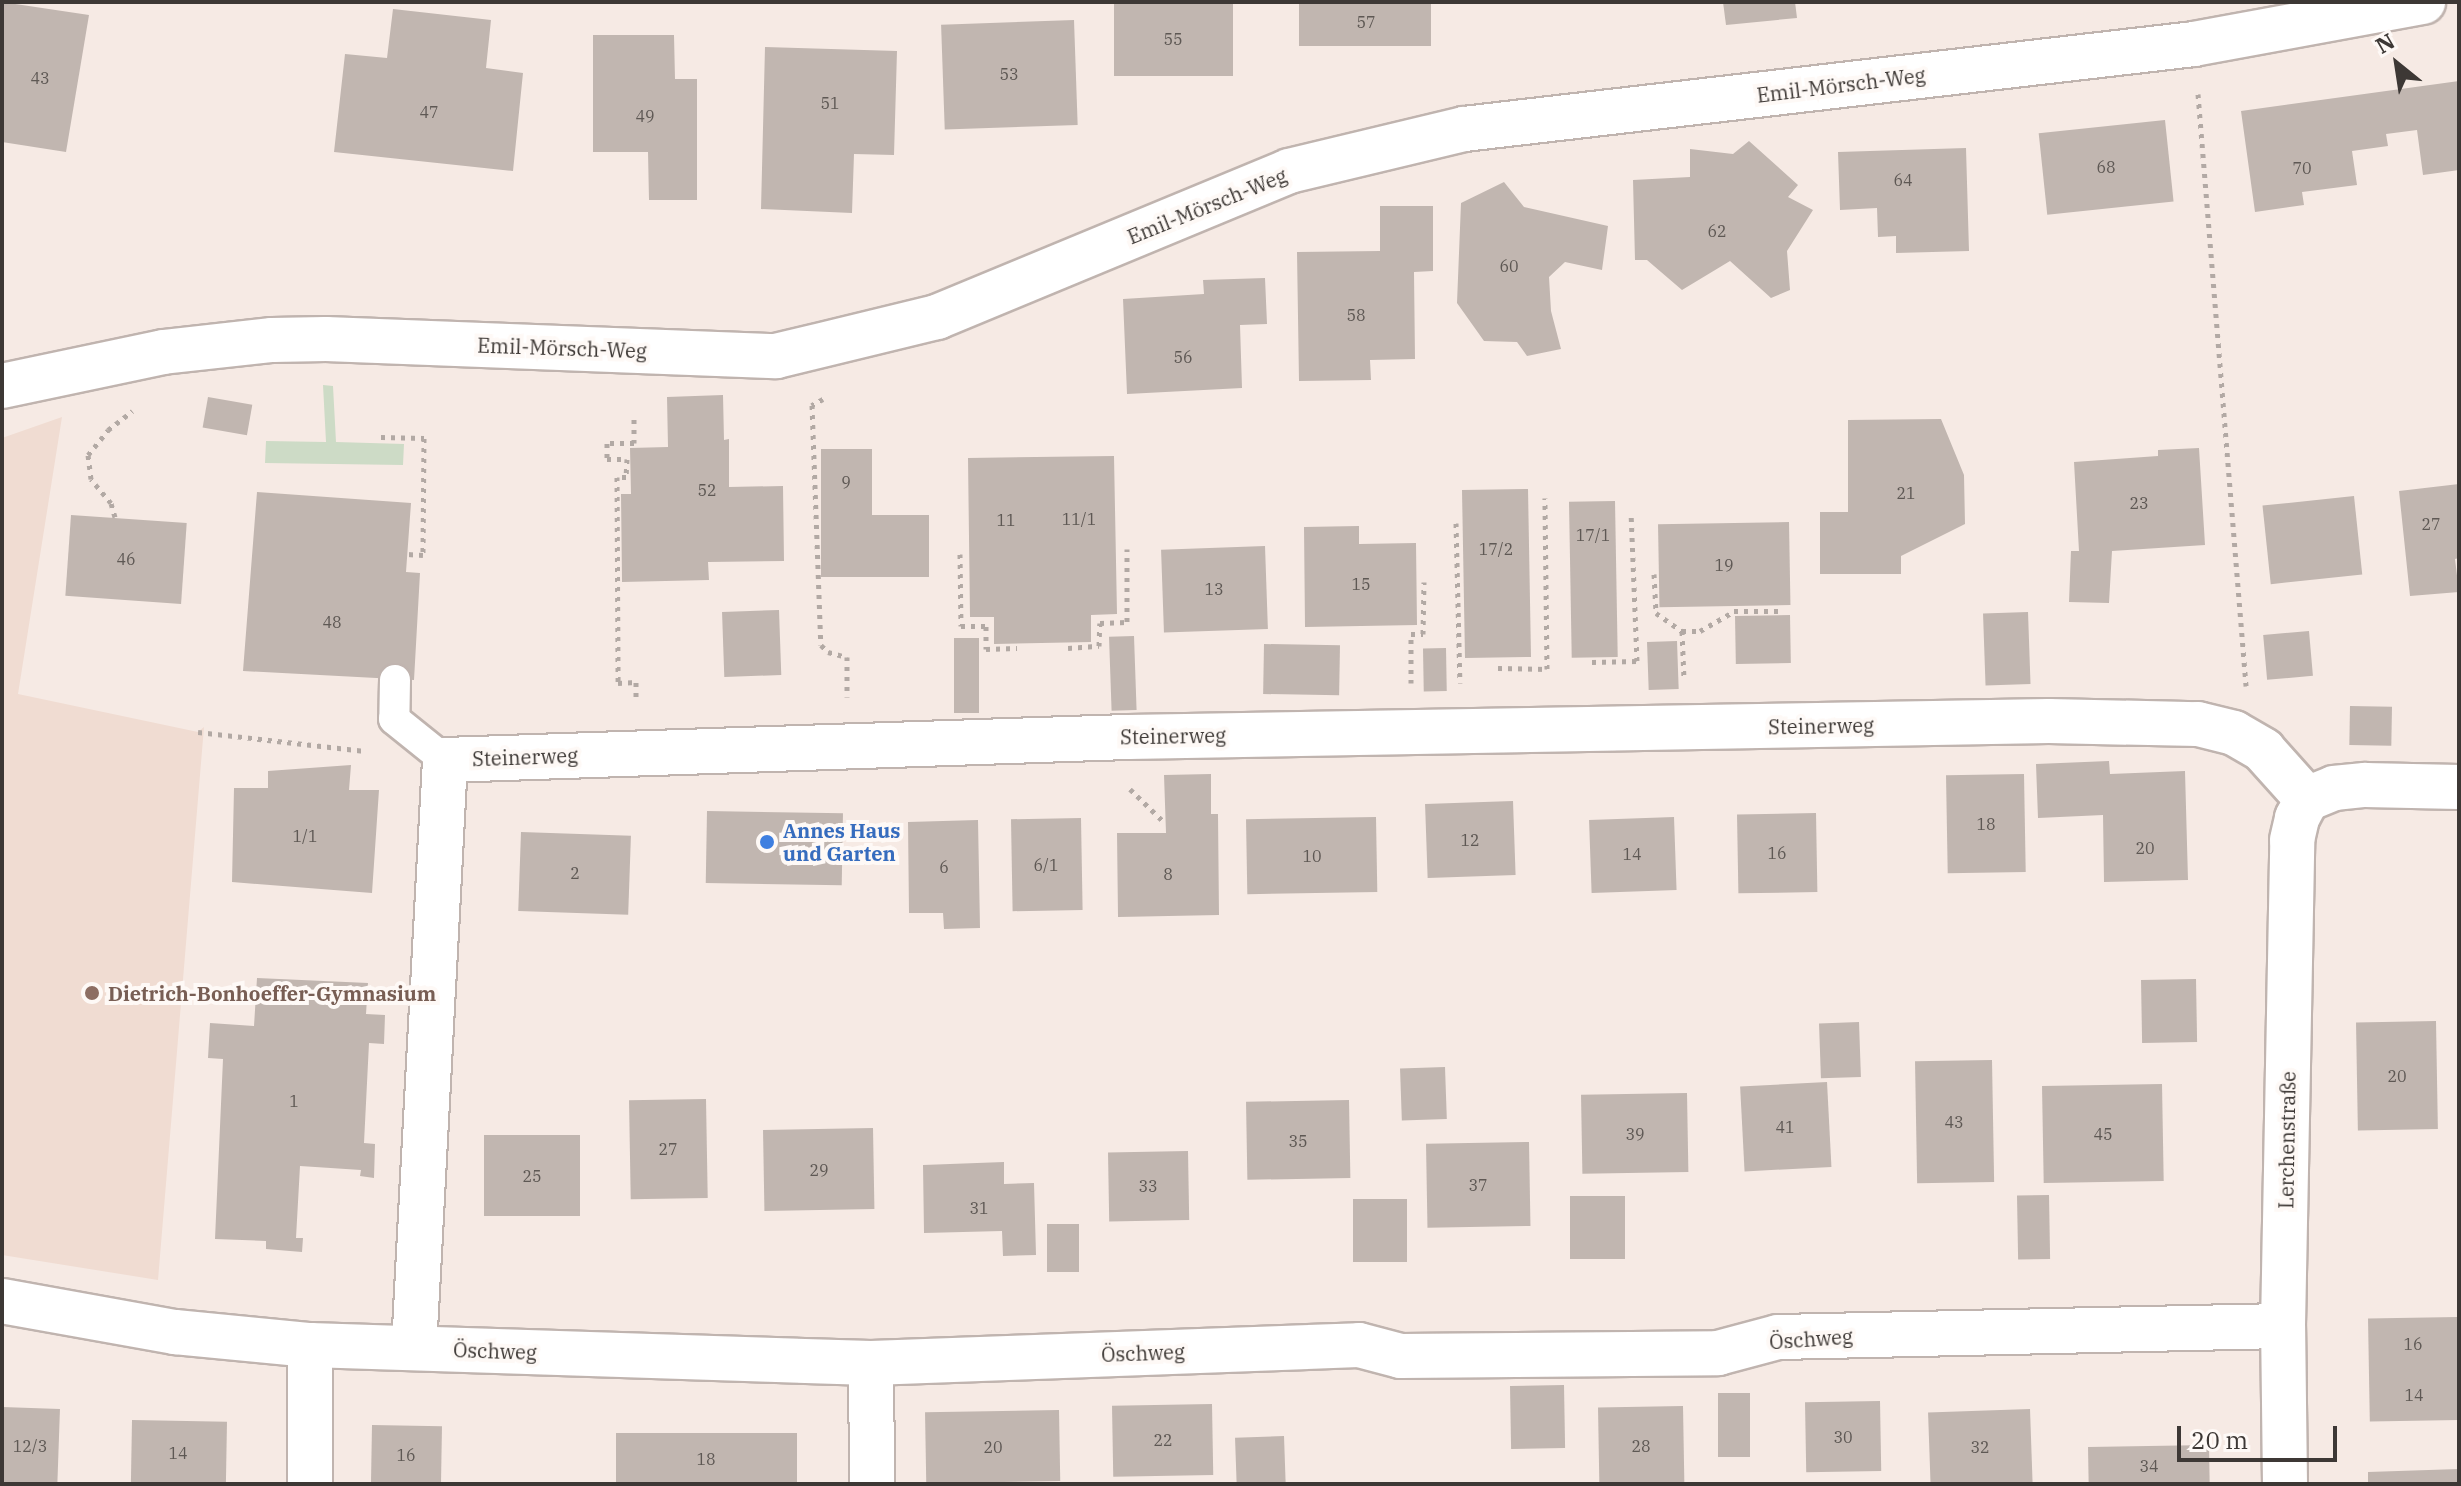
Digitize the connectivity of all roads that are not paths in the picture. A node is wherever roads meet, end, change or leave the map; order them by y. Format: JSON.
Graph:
{"nodes":[{"id":1,"x":2423,"y":2,"type":"edge"},
{"id":2,"x":2,"y":386,"type":"edge"},
{"id":3,"x":395,"y":680,"type":"dead end"},
{"id":4,"x":445,"y":760,"type":"junction"},
{"id":5,"x":2459,"y":787,"type":"edge"},
{"id":6,"x":2307,"y":799,"type":"junction"},
{"id":7,"x":2,"y":1301,"type":"edge"},
{"id":8,"x":2283,"y":1326,"type":"junction"},
{"id":9,"x":310,"y":1345,"type":"junction"},
{"id":10,"x":414,"y":1348,"type":"junction"},
{"id":11,"x":871,"y":1363,"type":"junction"},
{"id":12,"x":310,"y":1484,"type":"edge"},
{"id":13,"x":872,"y":1484,"type":"edge"},
{"id":14,"x":2285,"y":1484,"type":"edge"}],
"edges":[{"from":1,"to":2,"type":"street","name":"Emil-Mörsch-Weg"},
{"from":3,"to":4,"type":"lane"},
{"from":4,"to":6,"type":"street","name":"Steinerweg"},
{"from":4,"to":10,"type":"street","name":"Steinerweg"},
{"from":5,"to":6,"type":"street"},
{"from":6,"to":8,"type":"street","name":"Lerchenstraße"},
{"from":7,"to":9,"type":"street","name":"Öschweg"},
{"from":8,"to":11,"type":"street","name":"Öschweg"},
{"from":8,"to":14,"type":"street","name":"Lerchenstraße"},
{"from":9,"to":10,"type":"street","name":"Öschweg"},
{"from":9,"to":12,"type":"street"},
{"from":10,"to":11,"type":"street","name":"Öschweg"},
{"from":11,"to":13,"type":"street"}]}
